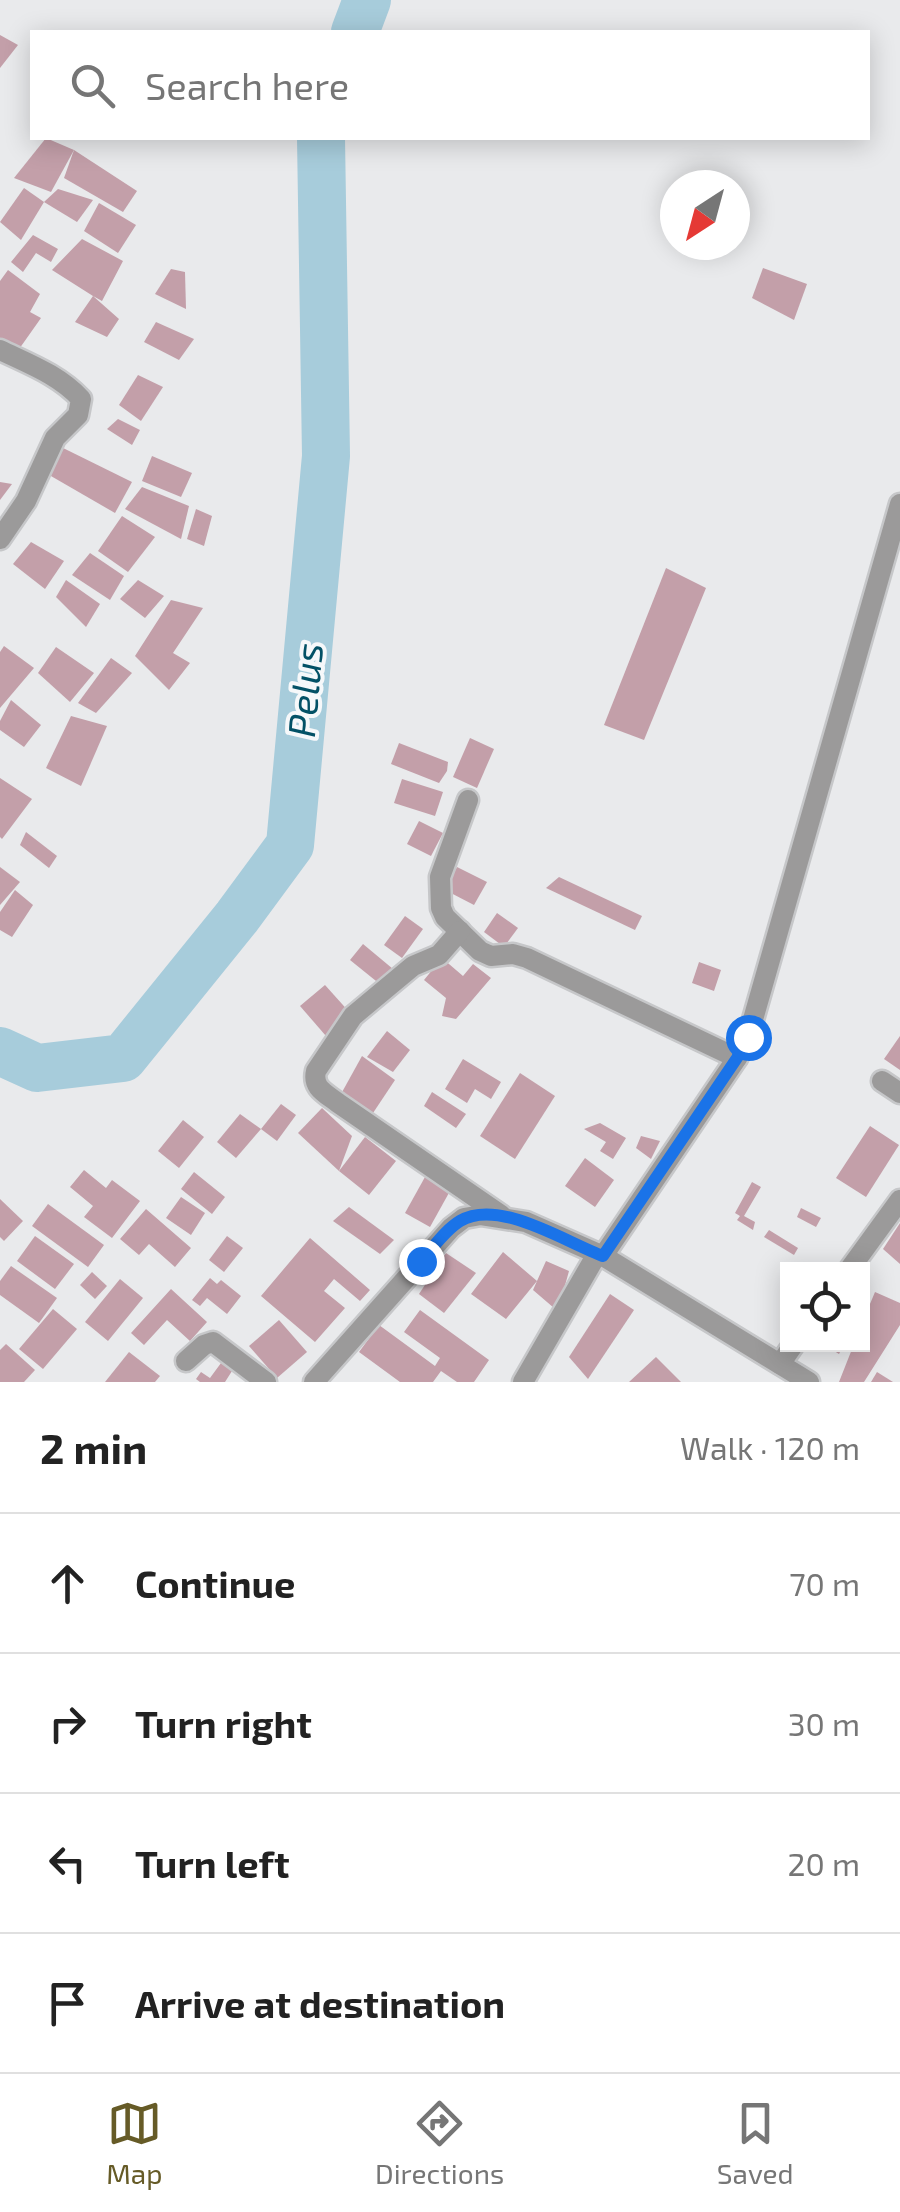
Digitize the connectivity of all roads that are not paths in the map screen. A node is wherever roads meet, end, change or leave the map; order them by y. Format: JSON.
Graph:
{"nodes":[{"id":1,"x":0,"y":350,"type":"edge"},
{"id":2,"x":900,"y":504,"type":"edge"},
{"id":3,"x":0,"y":539,"type":"edge"},
{"id":4,"x":468,"y":800,"type":"dead end"},
{"id":5,"x":460,"y":931,"type":"junction"},
{"id":6,"x":737,"y":1058,"type":"junction"},
{"id":7,"x":882,"y":1081,"type":"dead end"},
{"id":8,"x":900,"y":1093,"type":"edge"},
{"id":9,"x":900,"y":1200,"type":"edge"},
{"id":10,"x":502,"y":1216,"type":"junction"},
{"id":11,"x":600,"y":1255,"type":"junction"},
{"id":12,"x":855,"y":1262,"type":"edge"},
{"id":13,"x":784,"y":1352,"type":"edge"},
{"id":14,"x":773,"y":1360,"type":"junction"},
{"id":15,"x":186,"y":1361,"type":"dead end"},
{"id":16,"x":266,"y":1382,"type":"edge"},
{"id":17,"x":314,"y":1382,"type":"edge"},
{"id":18,"x":523,"y":1382,"type":"edge"},
{"id":19,"x":809,"y":1382,"type":"edge"}],
"edges":[{"from":1,"to":3,"type":"street"},
{"from":2,"to":6,"type":"street"},
{"from":4,"to":5,"type":"street"},
{"from":5,"to":6,"type":"street"},
{"from":5,"to":10,"type":"street"},
{"from":6,"to":11,"type":"street"},
{"from":7,"to":8,"type":"street"},
{"from":9,"to":12,"type":"street"},
{"from":10,"to":11,"type":"street"},
{"from":10,"to":17,"type":"street"},
{"from":11,"to":14,"type":"street"},
{"from":11,"to":18,"type":"street"},
{"from":13,"to":14,"type":"street"},
{"from":14,"to":19,"type":"street"},
{"from":15,"to":16,"type":"street"}]}
